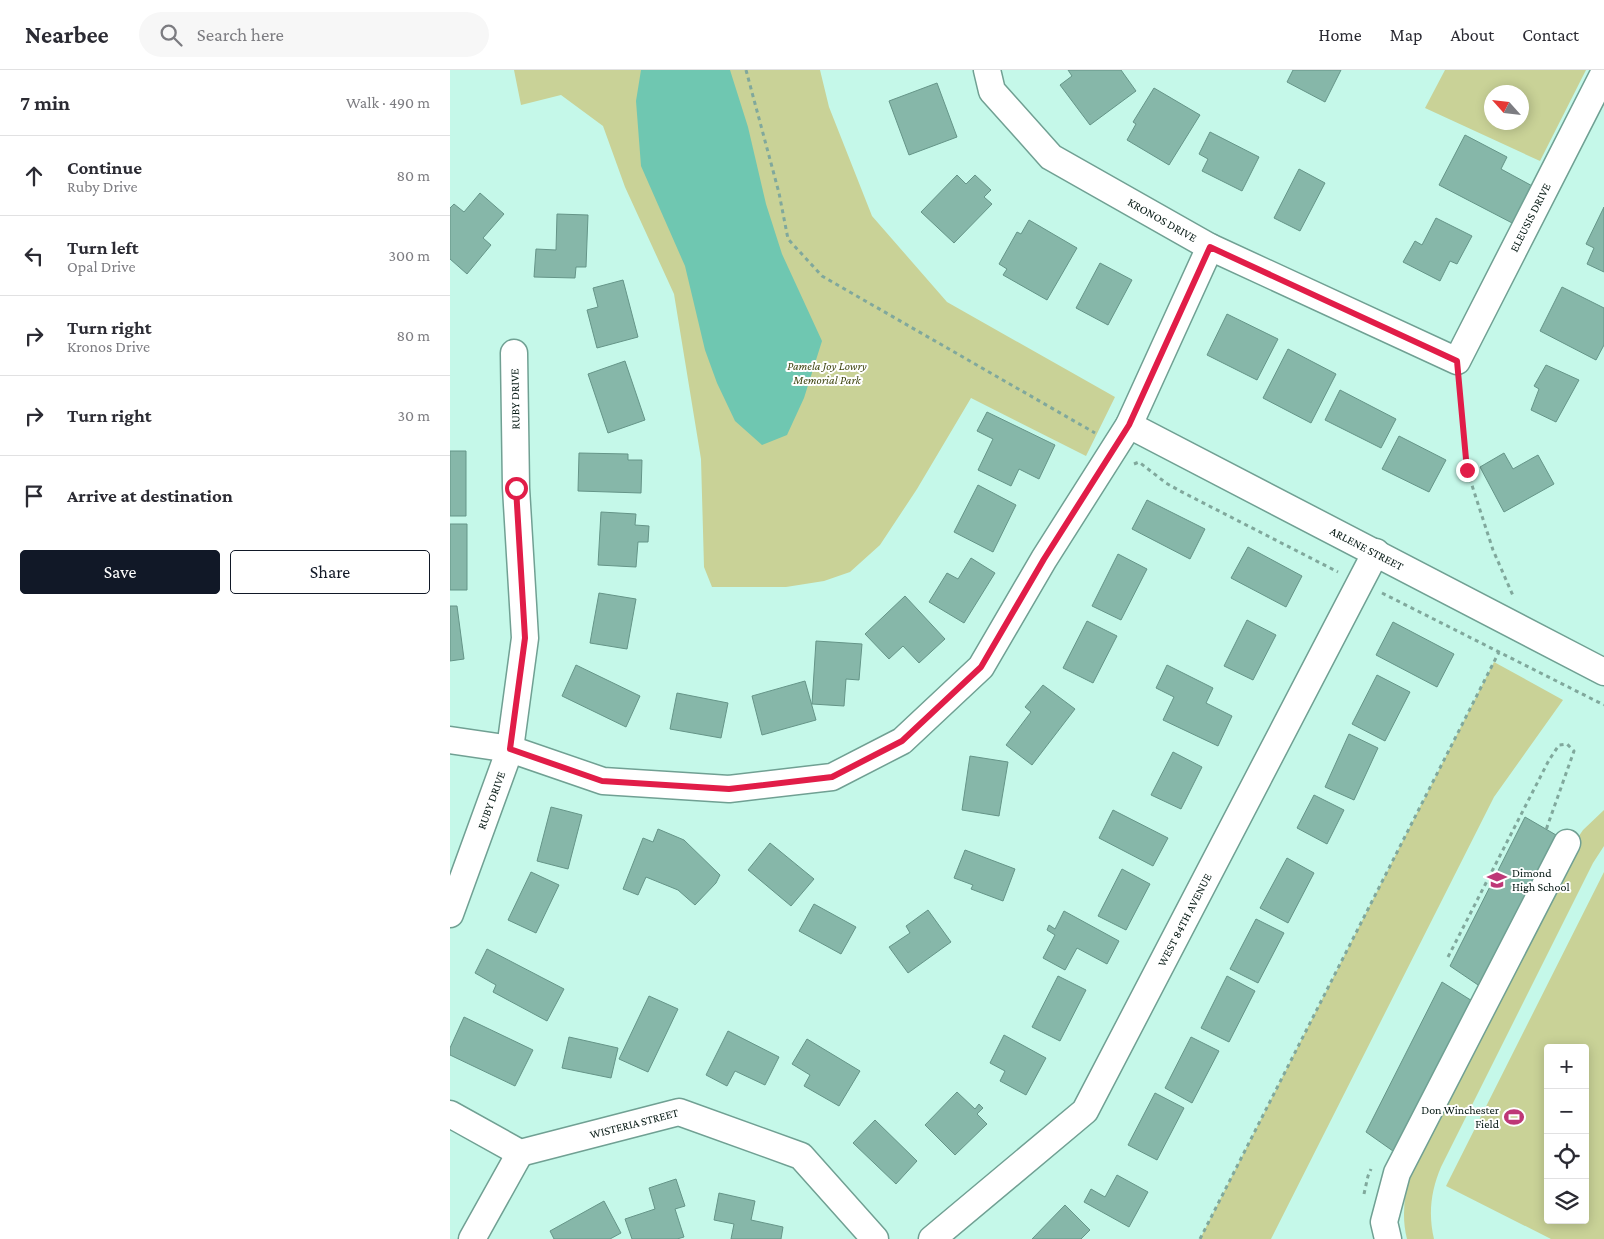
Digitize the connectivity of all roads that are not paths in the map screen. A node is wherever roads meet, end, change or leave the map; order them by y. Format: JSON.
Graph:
{"nodes":[{"id":1,"x":987,"y":70,"type":"edge"},
{"id":2,"x":1604,"y":73,"type":"edge"},
{"id":3,"x":1210,"y":247,"type":"junction"},
{"id":4,"x":514,"y":353,"type":"dead end"},
{"id":5,"x":1457,"y":361,"type":"joint"},
{"id":6,"x":1129,"y":425,"type":"junction"},
{"id":7,"x":1376,"y":552,"type":"junction"},
{"id":8,"x":1604,"y":672,"type":"edge"},
{"id":9,"x":450,"y":740,"type":"edge"},
{"id":10,"x":510,"y":749,"type":"junction"},
{"id":11,"x":1567,"y":843,"type":"dead end"},
{"id":12,"x":450,"y":914,"type":"edge"},
{"id":13,"x":450,"y":1114,"type":"edge"},
{"id":14,"x":520,"y":1153,"type":"junction"},
{"id":15,"x":472,"y":1239,"type":"edge"},
{"id":16,"x":875,"y":1239,"type":"edge"},
{"id":17,"x":932,"y":1239,"type":"edge"},
{"id":18,"x":1388,"y":1239,"type":"edge"}],
"edges":[{"from":1,"to":3,"type":"street","name":"KRONOS DRIVE"},
{"from":2,"to":5,"type":"street","name":"ELEUSIS DRIVE"},
{"from":3,"to":5,"type":"street","name":"KRONOS DRIVE"},
{"from":3,"to":6,"type":"street"},
{"from":4,"to":10,"type":"street","name":"RUBY DRIVE"},
{"from":6,"to":7,"type":"street","name":"ARLENE STREET"},
{"from":6,"to":10,"type":"street"},
{"from":7,"to":8,"type":"street","name":"ARLENE STREET"},
{"from":7,"to":17,"type":"street","name":"WEST 84TH AVENUE"},
{"from":9,"to":10,"type":"street"},
{"from":10,"to":12,"type":"street","name":"RUBY DRIVE"},
{"from":11,"to":18,"type":"street"},
{"from":13,"to":14,"type":"street"},
{"from":14,"to":15,"type":"street"},
{"from":14,"to":16,"type":"street","name":"WISTERIA STREET"}]}
